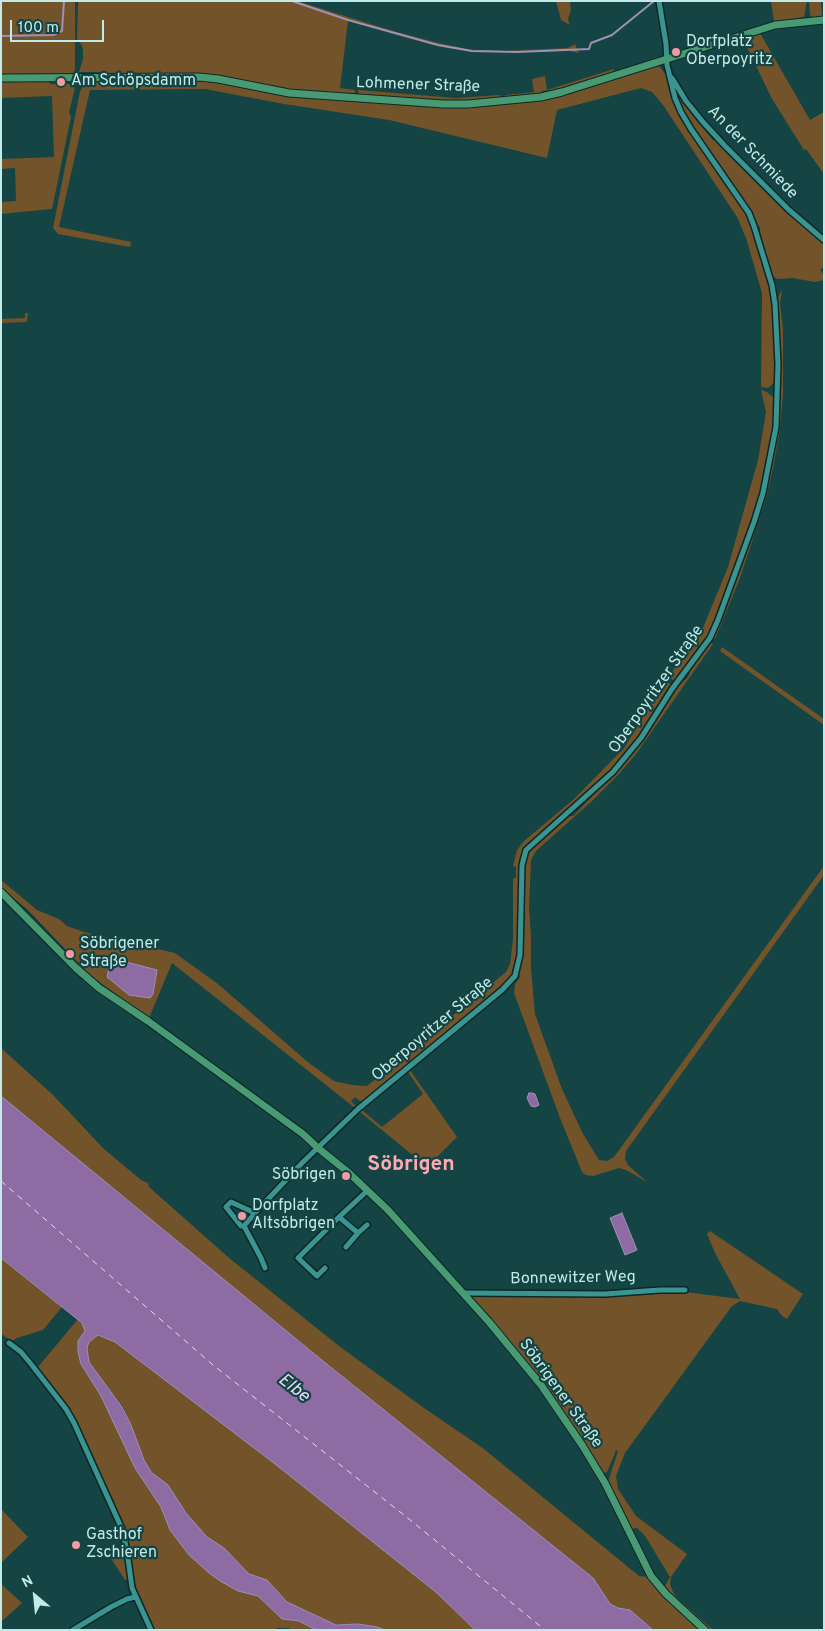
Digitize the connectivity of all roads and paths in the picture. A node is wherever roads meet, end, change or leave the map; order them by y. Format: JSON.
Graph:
{"nodes":[{"id":1,"x":659,"y":1,"type":"edge"},
{"id":2,"x":824,"y":20,"type":"edge"},
{"id":3,"x":666,"y":59,"type":"junction"},
{"id":4,"x":670,"y":76,"type":"junction"},
{"id":5,"x":1,"y":78,"type":"edge"},
{"id":6,"x":824,"y":240,"type":"edge"},
{"id":7,"x":1,"y":892,"type":"edge"},
{"id":8,"x":318,"y":1148,"type":"junction"},
{"id":9,"x":368,"y":1190,"type":"junction"},
{"id":10,"x":255,"y":1213,"type":"junction"},
{"id":11,"x":339,"y":1217,"type":"junction"},
{"id":12,"x":367,"y":1224,"type":"dead end"},
{"id":13,"x":244,"y":1226,"type":"junction"},
{"id":14,"x":358,"y":1233,"type":"junction"},
{"id":15,"x":346,"y":1247,"type":"dead end"},
{"id":16,"x":265,"y":1268,"type":"dead end"},
{"id":17,"x":325,"y":1268,"type":"dead end"},
{"id":18,"x":685,"y":1290,"type":"dead end"},
{"id":19,"x":461,"y":1293,"type":"junction"},
{"id":20,"x":9,"y":1343,"type":"dead end"},
{"id":21,"x":136,"y":1597,"type":"junction"},
{"id":22,"x":74,"y":1630,"type":"edge"},
{"id":23,"x":151,"y":1630,"type":"edge"},
{"id":24,"x":705,"y":1630,"type":"edge"}],
"edges":[{"from":1,"to":3,"type":"street","name":"Oberpoyritzer Straße"},
{"from":2,"to":3,"type":"street","name":"Lohmener Straße"},
{"from":3,"to":4,"type":"street","name":"Oberpoyritzer Straße"},
{"from":3,"to":5,"type":"street","name":"Lohmener Straße"},
{"from":4,"to":6,"type":"street","name":"An der Schmiede"},
{"from":4,"to":8,"type":"street","name":"Oberpoyritzer Straße"},
{"from":7,"to":8,"type":"street","name":"Söbrigener Straße"},
{"from":8,"to":9,"type":"street","name":"Söbrigener Straße"},
{"from":8,"to":10,"type":"street","name":"Oberpoyritzer Straße"},
{"from":9,"to":11,"type":"street"},
{"from":9,"to":19,"type":"street","name":"Söbrigener Straße"},
{"from":10,"to":13,"type":"street","name":"Oberpoyritzer Straße"},
{"from":10,"to":13,"type":"street"},
{"from":11,"to":14,"type":"street"},
{"from":11,"to":17,"type":"street"},
{"from":12,"to":14,"type":"street"},
{"from":13,"to":16,"type":"street"},
{"from":14,"to":15,"type":"street"},
{"from":18,"to":19,"type":"street","name":"Bonnewitzer Weg"},
{"from":19,"to":24,"type":"street","name":"Söbrigener Straße"},
{"from":20,"to":21,"type":"street"},
{"from":21,"to":22,"type":"street"},
{"from":21,"to":23,"type":"street"}]}
